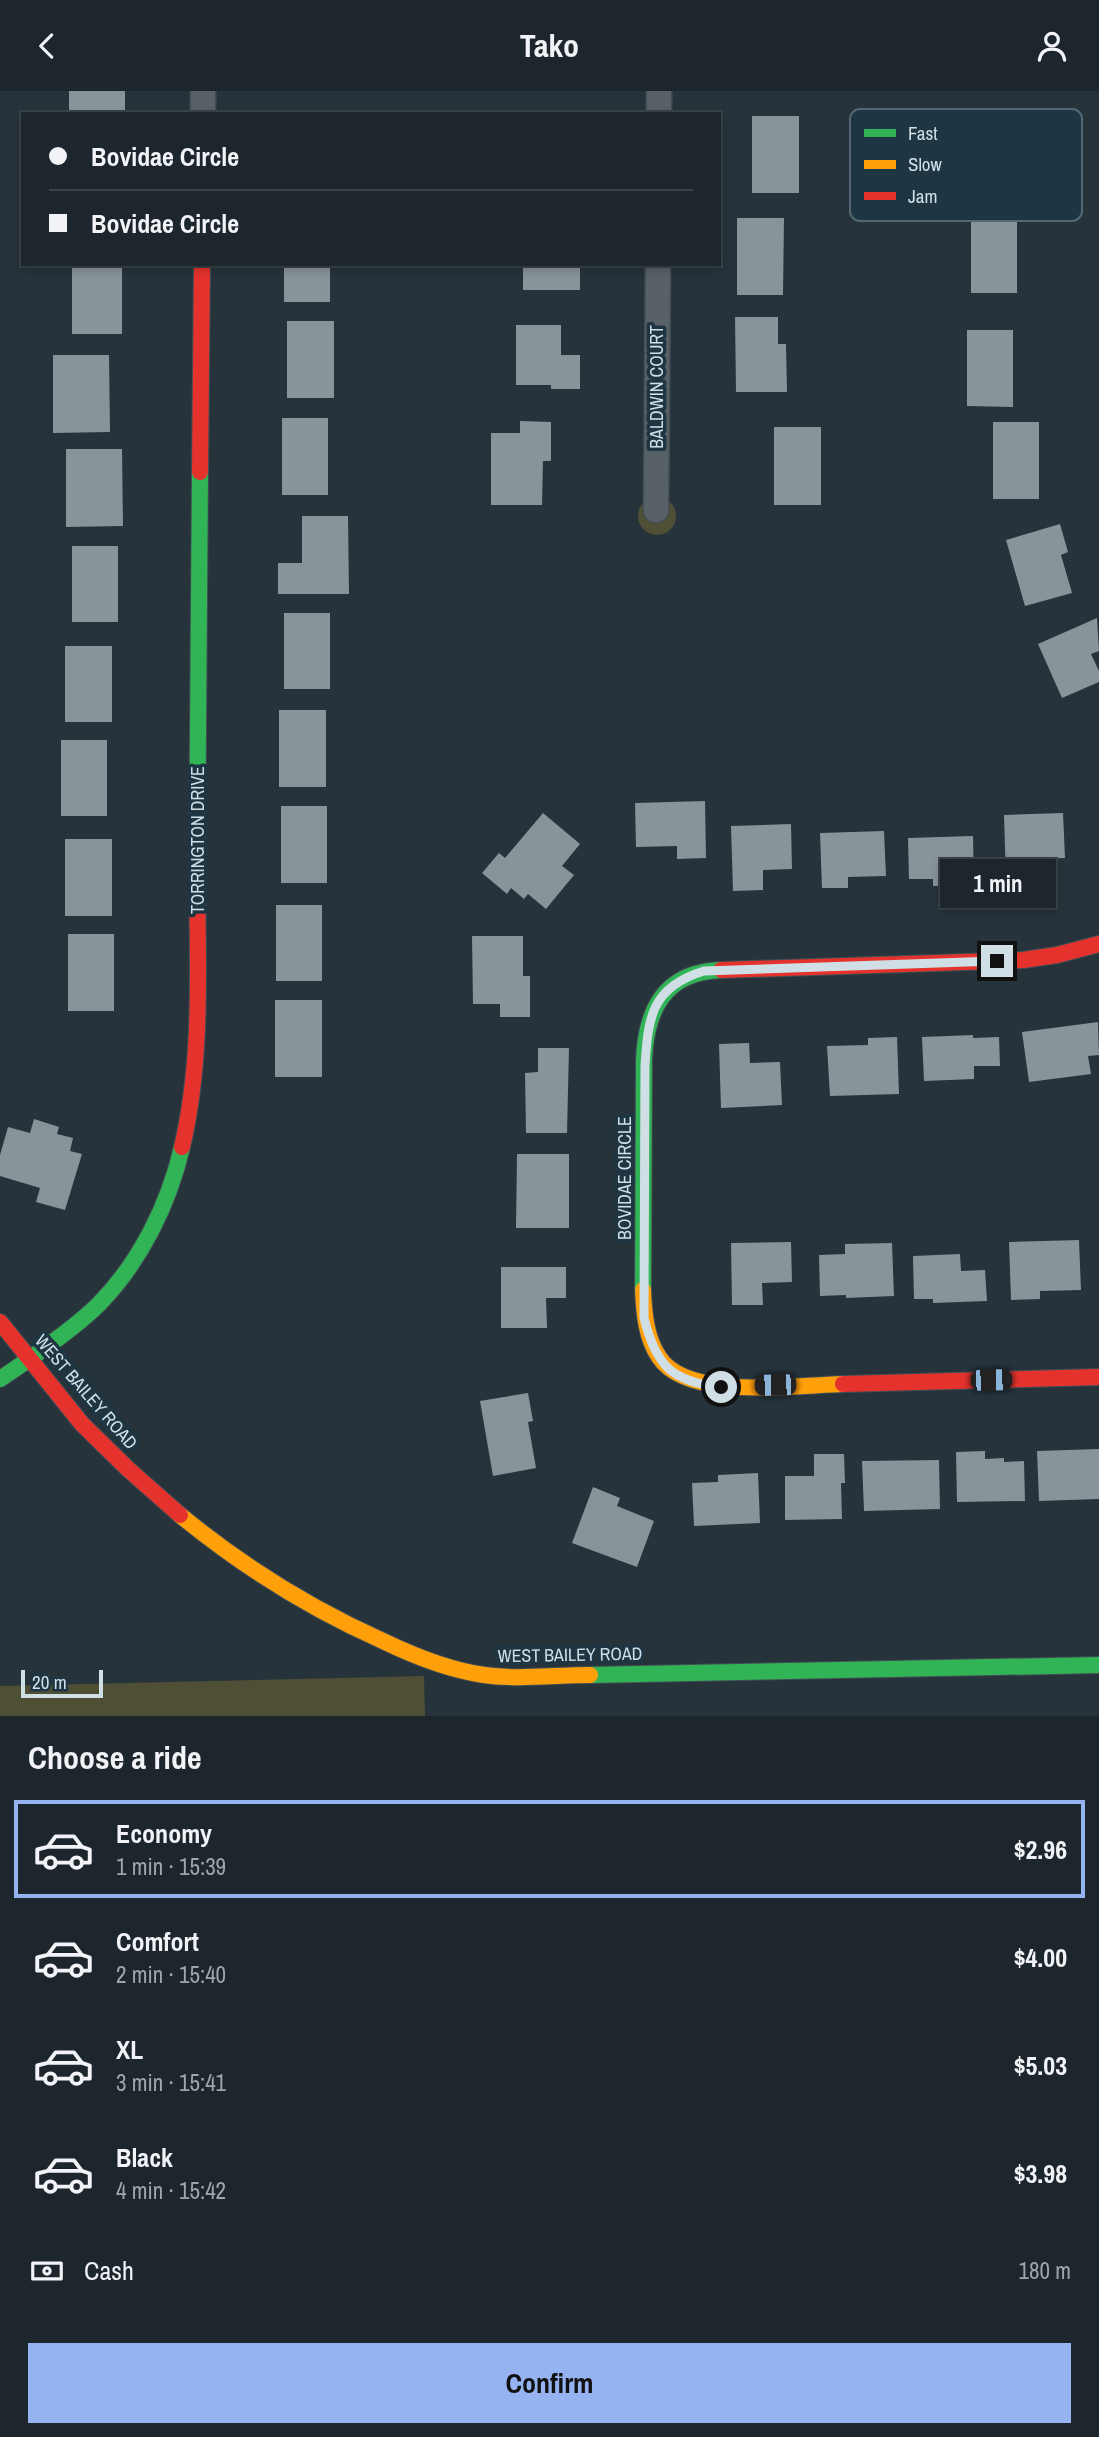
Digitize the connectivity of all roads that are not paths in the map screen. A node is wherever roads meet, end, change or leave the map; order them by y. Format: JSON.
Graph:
{"nodes":[{"id":1,"x":203,"y":91,"type":"edge"},
{"id":2,"x":659,"y":91,"type":"edge"},
{"id":3,"x":202,"y":112,"type":"edge"},
{"id":4,"x":659,"y":112,"type":"edge"},
{"id":5,"x":202,"y":266,"type":"edge"},
{"id":6,"x":658,"y":266,"type":"edge"},
{"id":7,"x":656,"y":510,"type":"dead end"},
{"id":8,"x":1099,"y":944,"type":"edge"},
{"id":9,"x":0,"y":1322,"type":"edge"},
{"id":10,"x":30,"y":1359,"type":"junction"},
{"id":11,"x":1099,"y":1377,"type":"edge"},
{"id":12,"x":0,"y":1379,"type":"edge"},
{"id":13,"x":1099,"y":1665,"type":"edge"}],
"edges":[{"from":1,"to":3,"type":"street"},
{"from":2,"to":4,"type":"street"},
{"from":5,"to":10,"type":"street","name":"TORRINGTON DRIVE"},
{"from":6,"to":7,"type":"street","name":"BALDWIN COURT"},
{"from":8,"to":11,"type":"street","name":"BOVIDAE CIRCLE"},
{"from":9,"to":10,"type":"street","name":"WEST BAILEY ROAD"},
{"from":10,"to":12,"type":"street","name":"TORRINGTON DRIVE"},
{"from":10,"to":13,"type":"street","name":"WEST BAILEY ROAD"}]}
